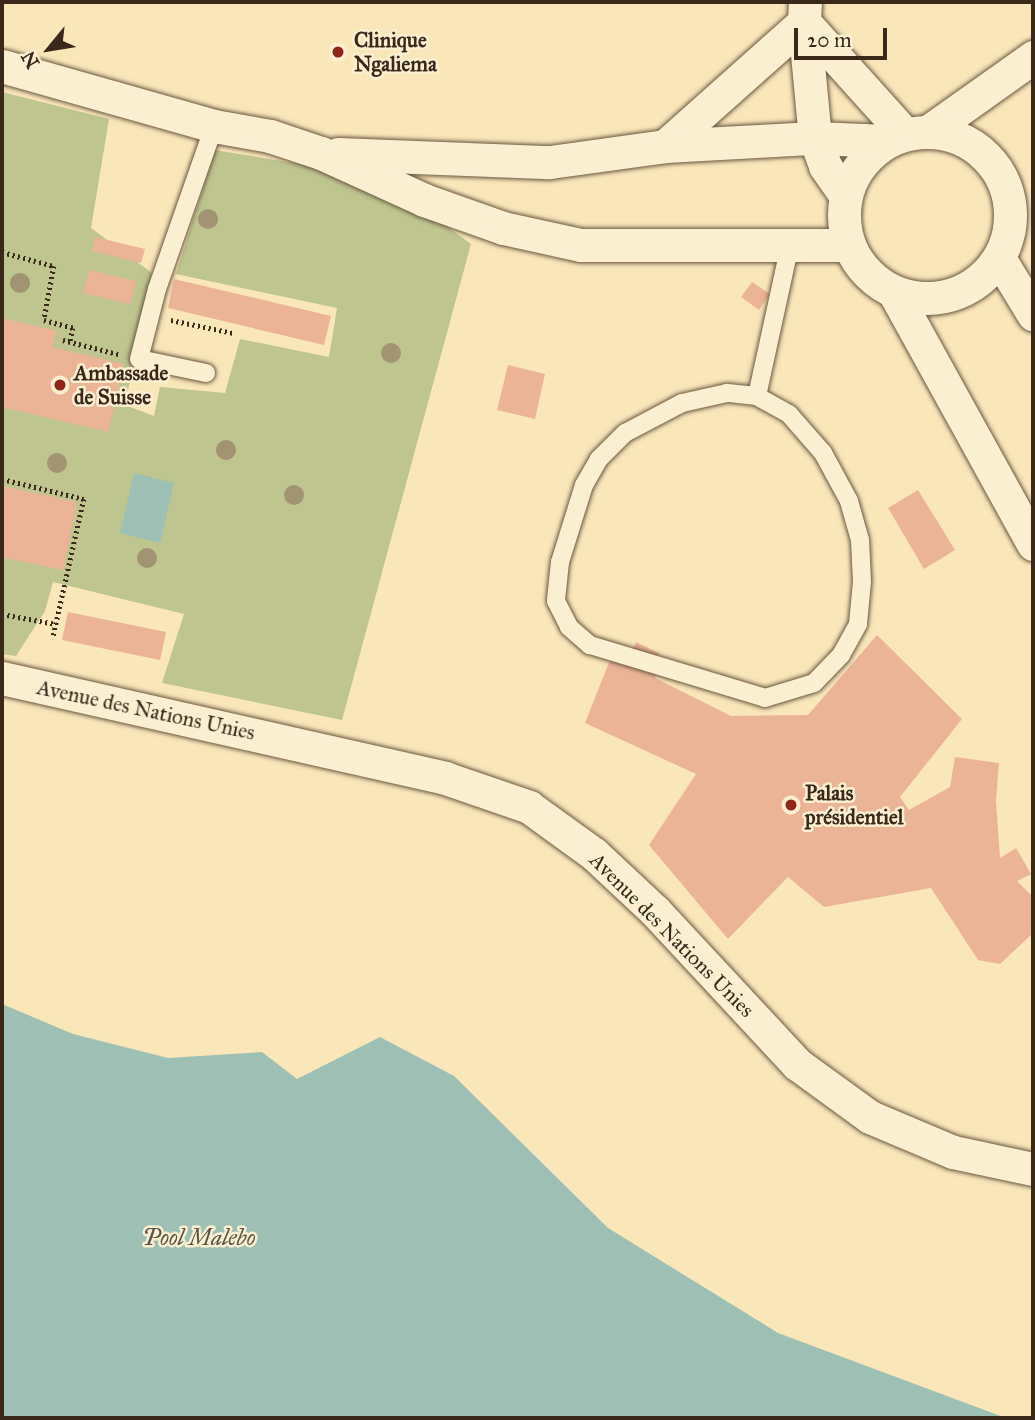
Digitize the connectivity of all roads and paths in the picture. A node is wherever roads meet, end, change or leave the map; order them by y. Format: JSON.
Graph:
{"nodes":[{"id":1,"x":805,"y":12,"type":"edge"},
{"id":2,"x":1033,"y":57,"type":"edge"},
{"id":3,"x":2,"y":65,"type":"edge"},
{"id":4,"x":214,"y":126,"type":"junction"},
{"id":5,"x":907,"y":136,"type":"junction"},
{"id":6,"x":815,"y":138,"type":"junction"},
{"id":7,"x":665,"y":146,"type":"junction"},
{"id":8,"x":321,"y":153,"type":"junction"},
{"id":9,"x":845,"y":195,"type":"junction"},
{"id":10,"x":1033,"y":206,"type":"edge"},
{"id":11,"x":790,"y":245,"type":"junction"},
{"id":12,"x":849,"y":245,"type":"junction"},
{"id":13,"x":1004,"y":246,"type":"junction"},
{"id":14,"x":2,"y":251,"type":"edge"},
{"id":15,"x":894,"y":292,"type":"junction"},
{"id":16,"x":1033,"y":314,"type":"edge"},
{"id":17,"x":150,"y":316,"type":"junction"},
{"id":18,"x":233,"y":334,"type":"dead end"},
{"id":19,"x":62,"y":340,"type":"dead end"},
{"id":20,"x":70,"y":342,"type":"junction"},
{"id":21,"x":139,"y":359,"type":"junction"},
{"id":22,"x":206,"y":373,"type":"dead end"},
{"id":23,"x":757,"y":396,"type":"junction"},
{"id":24,"x":2,"y":479,"type":"edge"},
{"id":25,"x":1033,"y":544,"type":"edge"},
{"id":26,"x":2,"y":614,"type":"edge"},
{"id":27,"x":56,"y":624,"type":"junction"},
{"id":28,"x":53,"y":638,"type":"dead end"},
{"id":29,"x":2,"y":678,"type":"edge"},
{"id":30,"x":1033,"y":1169,"type":"edge"}],
"edges":[{"from":1,"to":5,"type":"street"},
{"from":1,"to":6,"type":"street"},
{"from":1,"to":7,"type":"street"},
{"from":2,"to":5,"type":"street"},
{"from":3,"to":4,"type":"street"},
{"from":4,"to":8,"type":"street"},
{"from":4,"to":17,"type":"lane"},
{"from":5,"to":6,"type":"street"},
{"from":5,"to":9,"type":"street"},
{"from":5,"to":13,"type":"street"},
{"from":6,"to":7,"type":"street"},
{"from":6,"to":9,"type":"street"},
{"from":7,"to":8,"type":"street"},
{"from":8,"to":11,"type":"street"},
{"from":9,"to":12,"type":"street"},
{"from":10,"to":13,"type":"street"},
{"from":11,"to":12,"type":"street"},
{"from":11,"to":23,"type":"lane"},
{"from":12,"to":15,"type":"street"},
{"from":13,"to":15,"type":"street"},
{"from":13,"to":16,"type":"street"},
{"from":14,"to":20,"type":"path"},
{"from":15,"to":25,"type":"street"},
{"from":17,"to":18,"type":"path"},
{"from":17,"to":21,"type":"lane"},
{"from":19,"to":20,"type":"path"},
{"from":20,"to":21,"type":"path"},
{"from":21,"to":22,"type":"lane"},
{"from":23,"to":23,"type":"lane"},
{"from":24,"to":27,"type":"path"},
{"from":26,"to":27,"type":"path"},
{"from":27,"to":28,"type":"path"},
{"from":29,"to":30,"type":"street","name":"Avenue des Nations Unies"}]}
